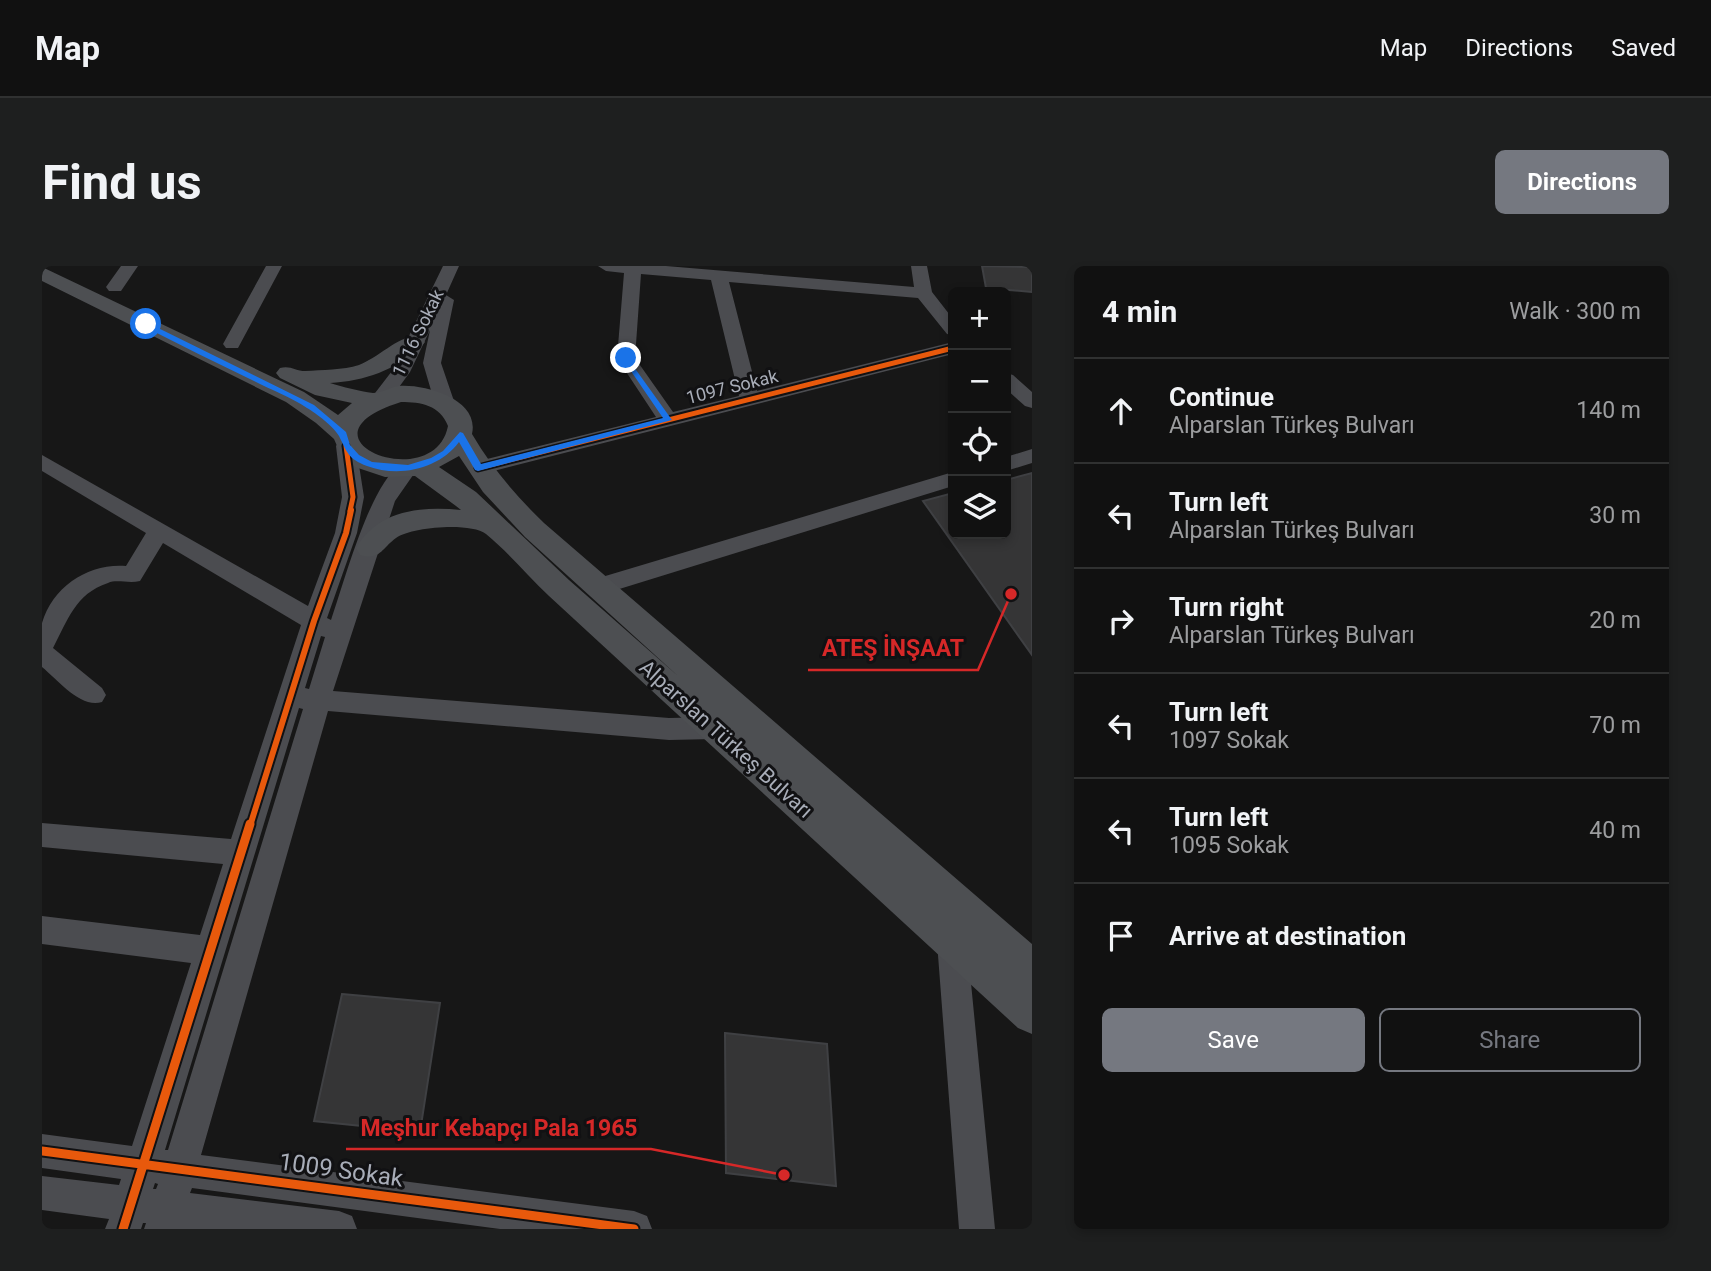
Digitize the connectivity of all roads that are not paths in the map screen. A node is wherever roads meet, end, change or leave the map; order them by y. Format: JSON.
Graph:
{"nodes":[{"id":1,"x":68,"y":266,"type":"edge"},
{"id":2,"x":130,"y":266,"type":"edge"},
{"id":3,"x":274,"y":266,"type":"edge"},
{"id":4,"x":452,"y":266,"type":"edge"},
{"id":5,"x":606,"y":266,"type":"edge"},
{"id":6,"x":919,"y":266,"type":"edge"},
{"id":7,"x":633,"y":269,"type":"junction"},
{"id":8,"x":43,"y":275,"type":"edge"},
{"id":9,"x":719,"y":277,"type":"junction"},
{"id":10,"x":115,"y":287,"type":"junction"},
{"id":11,"x":923,"y":293,"type":"junction"},
{"id":12,"x":948,"y":324,"type":"edge"},
{"id":13,"x":413,"y":342,"type":"junction"},
{"id":14,"x":232,"y":344,"type":"junction"},
{"id":15,"x":948,"y":349,"type":"edge"},
{"id":16,"x":278,"y":368,"type":"junction"},
{"id":17,"x":1011,"y":383,"type":"edge"},
{"id":18,"x":377,"y":399,"type":"junction"},
{"id":19,"x":749,"y":399,"type":"junction"},
{"id":20,"x":1032,"y":402,"type":"edge"},
{"id":21,"x":446,"y":404,"type":"junction"},
{"id":22,"x":668,"y":420,"type":"junction"},
{"id":23,"x":460,"y":435,"type":"junction"},
{"id":24,"x":344,"y":440,"type":"junction"},
{"id":25,"x":1032,"y":456,"type":"edge"},
{"id":26,"x":42,"y":462,"type":"edge"},
{"id":27,"x":1011,"y":462,"type":"edge"},
{"id":28,"x":414,"y":467,"type":"junction"},
{"id":29,"x":478,"y":468,"type":"junction"},
{"id":30,"x":948,"y":482,"type":"edge"},
{"id":31,"x":490,"y":523,"type":"junction"},
{"id":32,"x":159,"y":530,"type":"junction"},
{"id":33,"x":370,"y":548,"type":"junction"},
{"id":34,"x":600,"y":586,"type":"junction"},
{"id":35,"x":326,"y":629,"type":"junction"},
{"id":36,"x":42,"y":647,"type":"edge"},
{"id":37,"x":42,"y":653,"type":"edge"},
{"id":38,"x":93,"y":695,"type":"dead end"},
{"id":39,"x":304,"y":699,"type":"junction"},
{"id":40,"x":714,"y":728,"type":"junction"},
{"id":41,"x":42,"y":835,"type":"edge"},
{"id":42,"x":241,"y":853,"type":"junction"},
{"id":43,"x":42,"y":930,"type":"edge"},
{"id":44,"x":952,"y":942,"type":"junction"},
{"id":45,"x":210,"y":951,"type":"junction"},
{"id":46,"x":1032,"y":969,"type":"edge"},
{"id":47,"x":1032,"y":1014,"type":"edge"},
{"id":48,"x":42,"y":1151,"type":"edge"},
{"id":49,"x":142,"y":1164,"type":"junction"},
{"id":50,"x":178,"y":1168,"type":"junction"},
{"id":51,"x":42,"y":1193,"type":"edge"},
{"id":52,"x":127,"y":1216,"type":"edge"},
{"id":53,"x":165,"y":1218,"type":"edge"},
{"id":54,"x":339,"y":1229,"type":"edge"},
{"id":55,"x":634,"y":1229,"type":"edge"},
{"id":56,"x":977,"y":1229,"type":"edge"}],
"edges":[{"from":1,"to":10,"type":"main road"},
{"from":2,"to":10,"type":"street"},
{"from":3,"to":14,"type":"street"},
{"from":4,"to":13,"type":"street","name":"1116 Sokak"},
{"from":4,"to":21,"type":"street","name":"1116 Sokak"},
{"from":5,"to":7,"type":"street"},
{"from":6,"to":11,"type":"street"},
{"from":7,"to":9,"type":"street"},
{"from":7,"to":22,"type":"street"},
{"from":8,"to":24,"type":"main road","name":"Alparslan Türkeş Bulvarı"},
{"from":9,"to":11,"type":"street"},
{"from":9,"to":19,"type":"street"},
{"from":10,"to":14,"type":"main road"},
{"from":11,"to":12,"type":"street"},
{"from":13,"to":16,"type":"main road"},
{"from":13,"to":18,"type":"street","name":"1116 Sokak"},
{"from":14,"to":16,"type":"main road"},
{"from":15,"to":19,"type":"street","name":"1097 Sokak"},
{"from":16,"to":18,"type":"main road"},
{"from":17,"to":20,"type":"street"},
{"from":18,"to":21,"type":"main road"},
{"from":18,"to":24,"type":"main road"},
{"from":19,"to":22,"type":"street","name":"1097 Sokak"},
{"from":21,"to":23,"type":"main road","name":"Alparslan Türkeş Bulvarı"},
{"from":22,"to":29,"type":"street","name":"1097 Sokak"},
{"from":23,"to":28,"type":"main road"},
{"from":23,"to":29,"type":"main road","name":"Alparslan Türkeş Bulvarı"},
{"from":24,"to":28,"type":"main road","name":"Alparslan Türkeş Bulvarı"},
{"from":24,"to":35,"type":"street"},
{"from":25,"to":27,"type":"street"},
{"from":26,"to":32,"type":"street"},
{"from":28,"to":31,"type":"main road","name":"Alparslan Türkeş Bulvarı"},
{"from":28,"to":33,"type":"street"},
{"from":29,"to":34,"type":"main road","name":"Alparslan Türkeş Bulvarı"},
{"from":30,"to":34,"type":"street"},
{"from":31,"to":33,"type":"main road"},
{"from":31,"to":40,"type":"main road","name":"Alparslan Türkeş Bulvarı"},
{"from":32,"to":35,"type":"street"},
{"from":32,"to":36,"type":"street"},
{"from":33,"to":35,"type":"street"},
{"from":34,"to":46,"type":"main road","name":"Alparslan Türkeş Bulvarı"},
{"from":35,"to":39,"type":"street"},
{"from":37,"to":38,"type":"street"},
{"from":39,"to":40,"type":"street"},
{"from":39,"to":42,"type":"street"},
{"from":39,"to":50,"type":"street"},
{"from":40,"to":44,"type":"main road","name":"Alparslan Türkeş Bulvarı"},
{"from":41,"to":42,"type":"street"},
{"from":42,"to":45,"type":"street"},
{"from":43,"to":45,"type":"street"},
{"from":44,"to":47,"type":"main road","name":"Alparslan Türkeş Bulvarı"},
{"from":44,"to":56,"type":"street"},
{"from":45,"to":49,"type":"street"},
{"from":48,"to":49,"type":"street","name":"1009 Sokak"},
{"from":49,"to":50,"type":"street","name":"1009 Sokak"},
{"from":49,"to":52,"type":"street"},
{"from":50,"to":53,"type":"street"},
{"from":50,"to":55,"type":"street","name":"1009 Sokak"},
{"from":51,"to":52,"type":"street"},
{"from":52,"to":53,"type":"street"},
{"from":53,"to":54,"type":"street"}]}
